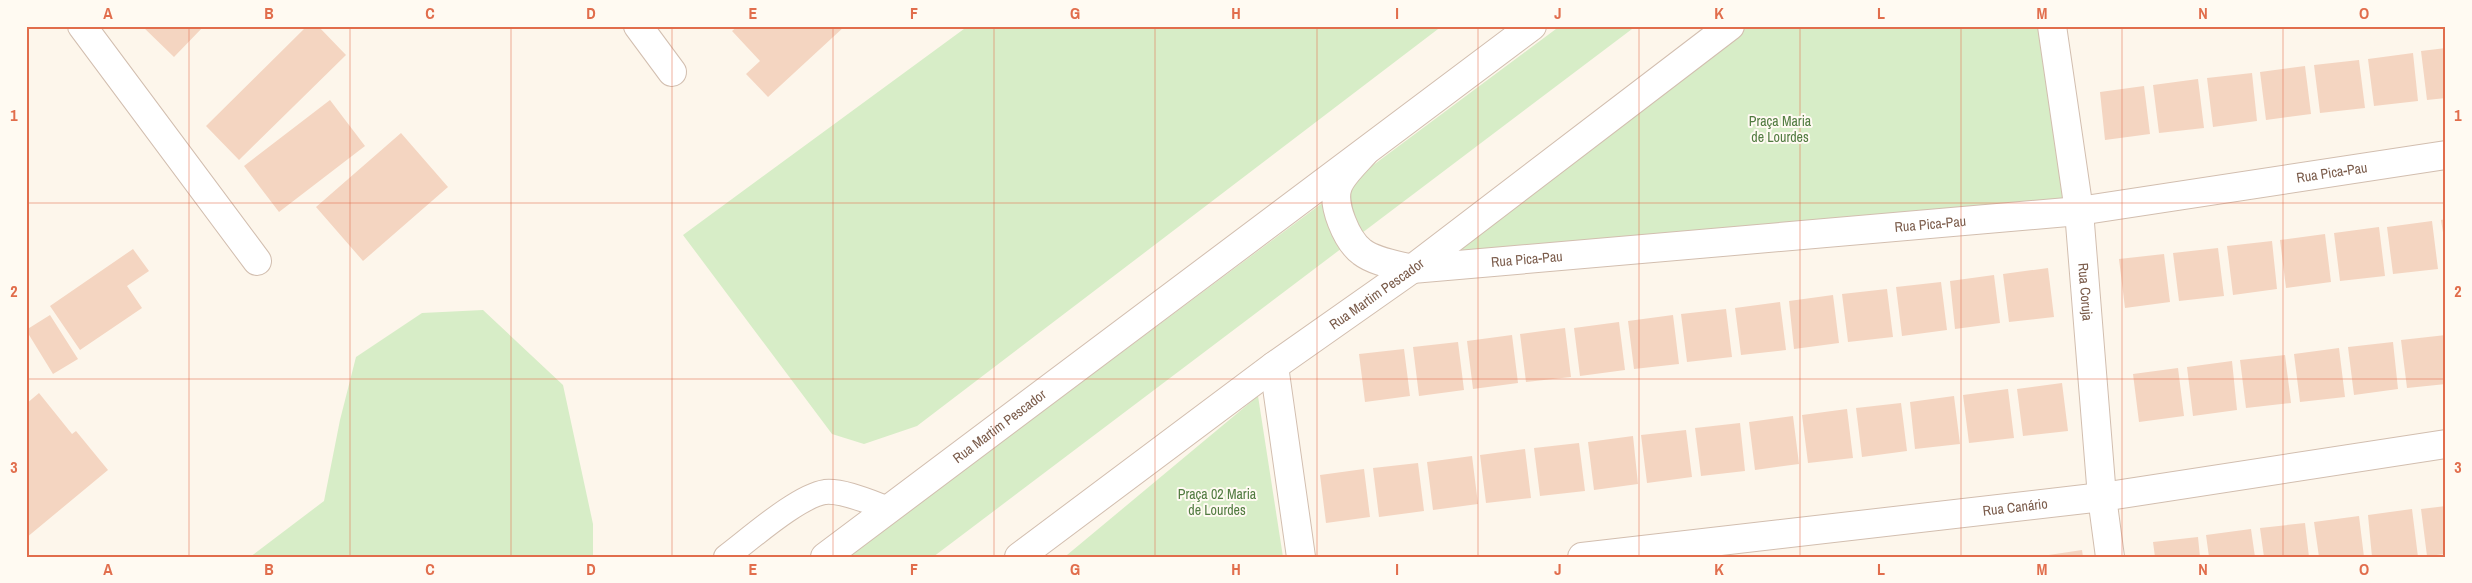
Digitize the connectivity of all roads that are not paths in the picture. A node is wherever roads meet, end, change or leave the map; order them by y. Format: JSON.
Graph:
{"nodes":[{"id":1,"x":82,"y":26,"type":"edge"},
{"id":2,"x":638,"y":26,"type":"edge"},
{"id":3,"x":1532,"y":26,"type":"edge"},
{"id":4,"x":1730,"y":26,"type":"edge"},
{"id":5,"x":2052,"y":26,"type":"edge"},
{"id":6,"x":672,"y":72,"type":"dead end"},
{"id":7,"x":1364,"y":152,"type":"junction"},
{"id":8,"x":2446,"y":155,"type":"edge"},
{"id":9,"x":2079,"y":211,"type":"junction"},
{"id":10,"x":257,"y":261,"type":"dead end"},
{"id":11,"x":1412,"y":269,"type":"junction"},
{"id":12,"x":1274,"y":366,"type":"junction"},
{"id":13,"x":2446,"y":444,"type":"edge"},
{"id":14,"x":2102,"y":497,"type":"junction"},
{"id":15,"x":889,"y":509,"type":"junction"},
{"id":16,"x":1044,"y":548,"type":"edge"},
{"id":17,"x":726,"y":557,"type":"edge"},
{"id":18,"x":825,"y":557,"type":"edge"},
{"id":19,"x":1019,"y":557,"type":"edge"},
{"id":20,"x":1301,"y":557,"type":"edge"},
{"id":21,"x":1582,"y":557,"type":"edge"},
{"id":22,"x":2110,"y":557,"type":"edge"}],
"edges":[{"from":1,"to":10,"type":"street"},
{"from":2,"to":6,"type":"street"},
{"from":3,"to":7,"type":"street","name":"Rua Martim Pescador"},
{"from":4,"to":11,"type":"street","name":"Rua Martim Pescador"},
{"from":5,"to":9,"type":"street","name":"Rua Coruja"},
{"from":7,"to":11,"type":"street"},
{"from":7,"to":15,"type":"street","name":"Rua Martim Pescador"},
{"from":8,"to":9,"type":"street","name":"Rua Pica-Pau"},
{"from":9,"to":11,"type":"street","name":"Rua Pica-Pau"},
{"from":9,"to":14,"type":"street","name":"Rua Coruja"},
{"from":11,"to":12,"type":"street","name":"Rua Martim Pescador"},
{"from":12,"to":16,"type":"street","name":"Rua Martim Pescador"},
{"from":12,"to":20,"type":"street"},
{"from":13,"to":14,"type":"street","name":"Rua Canário"},
{"from":14,"to":21,"type":"street","name":"Rua Canário"},
{"from":14,"to":22,"type":"street","name":"Rua Coruja"},
{"from":15,"to":17,"type":"lane"},
{"from":15,"to":18,"type":"street","name":"Rua Martim Pescador"},
{"from":16,"to":19,"type":"street","name":"Rua Martim Pescador"}]}
